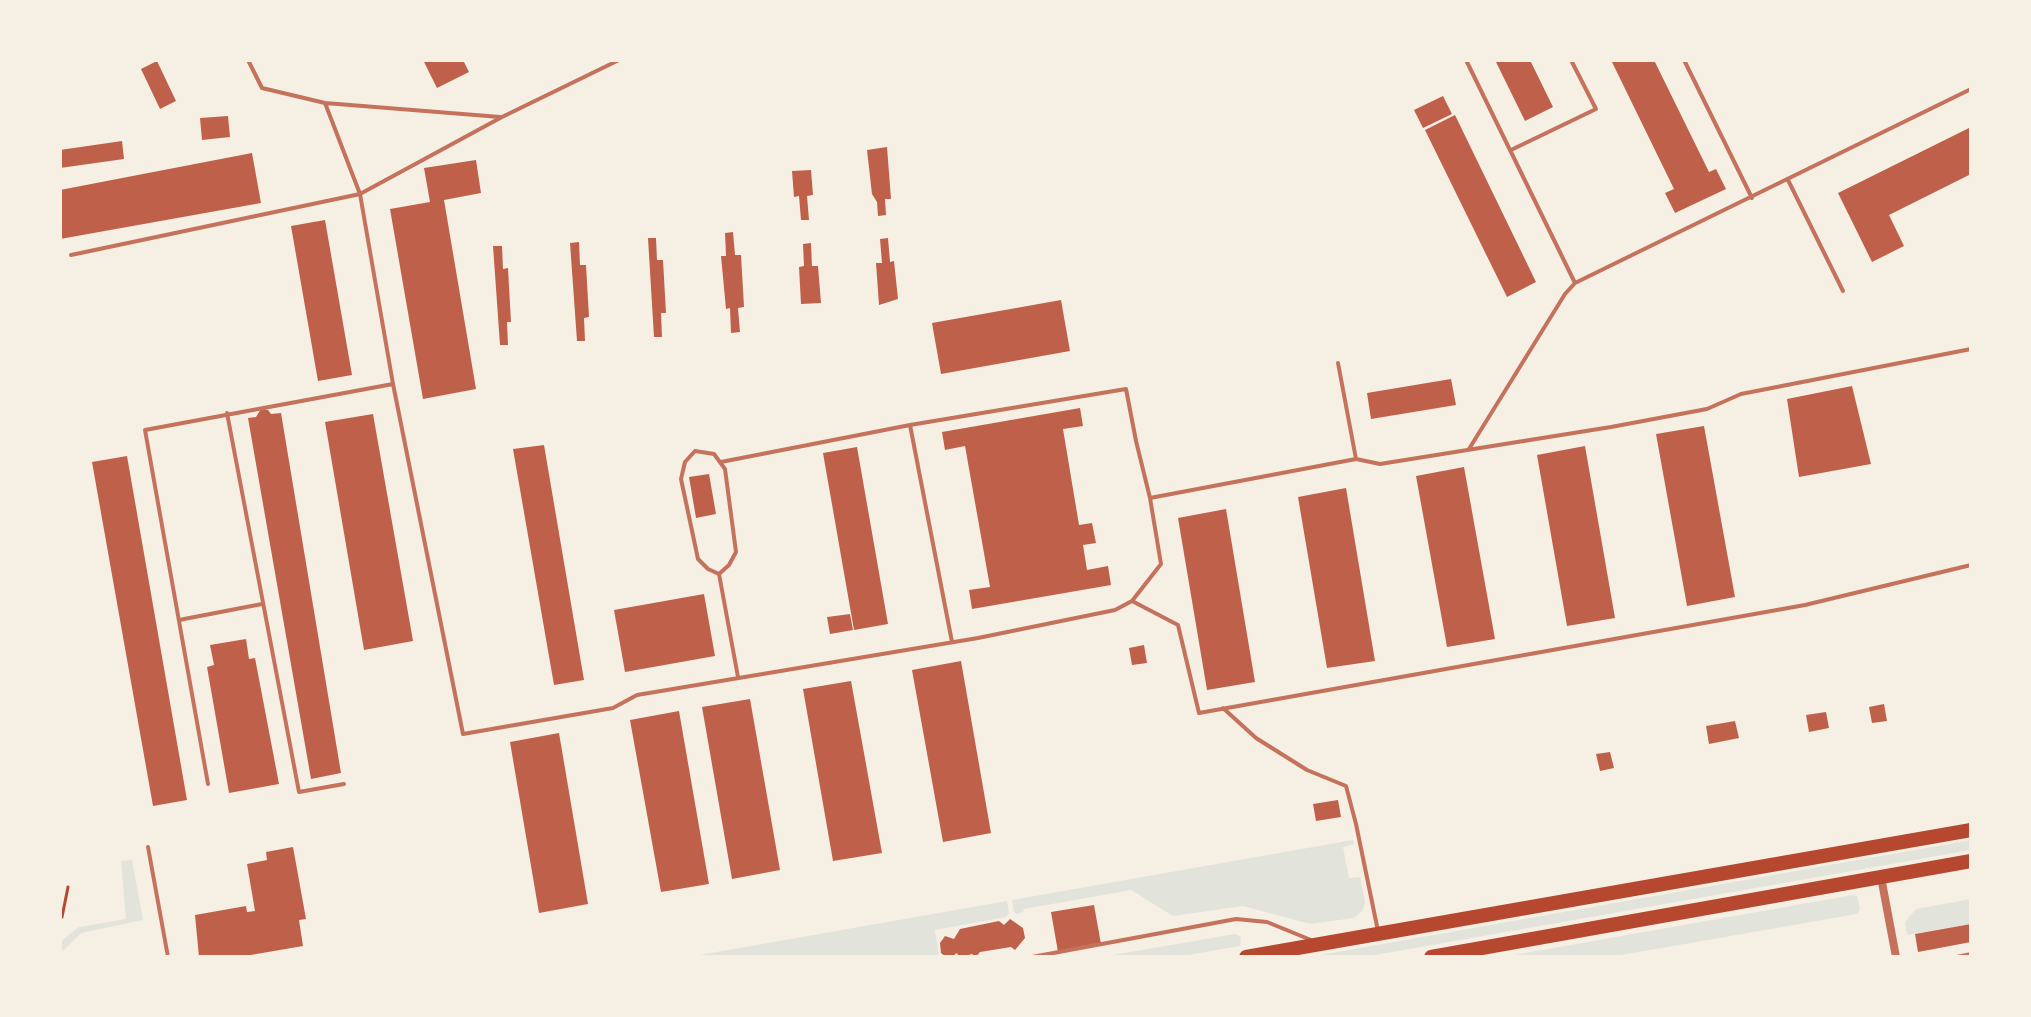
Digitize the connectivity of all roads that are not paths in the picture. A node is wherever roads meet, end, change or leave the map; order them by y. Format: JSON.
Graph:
{"nodes":[{"id":1,"x":248,"y":60,"type":"edge"},
{"id":2,"x":619,"y":60,"type":"edge"},
{"id":3,"x":1466,"y":60,"type":"edge"},
{"id":4,"x":1571,"y":60,"type":"edge"},
{"id":5,"x":1684,"y":60,"type":"edge"},
{"id":6,"x":1971,"y":89,"type":"edge"},
{"id":7,"x":325,"y":103,"type":"junction"},
{"id":8,"x":502,"y":117,"type":"junction"},
{"id":9,"x":1510,"y":150,"type":"junction"},
{"id":10,"x":1788,"y":180,"type":"junction"},
{"id":11,"x":360,"y":194,"type":"junction"},
{"id":12,"x":1752,"y":198,"type":"junction"},
{"id":13,"x":71,"y":255,"type":"dead end"},
{"id":14,"x":1575,"y":283,"type":"junction"},
{"id":15,"x":1843,"y":291,"type":"dead end"},
{"id":16,"x":1971,"y":349,"type":"edge"},
{"id":17,"x":1338,"y":363,"type":"dead end"},
{"id":18,"x":393,"y":384,"type":"junction"},
{"id":19,"x":227,"y":413,"type":"junction"},
{"id":20,"x":910,"y":425,"type":"junction"},
{"id":21,"x":1469,"y":449,"type":"junction"},
{"id":22,"x":1356,"y":459,"type":"junction"},
{"id":23,"x":721,"y":462,"type":"junction"},
{"id":24,"x":1150,"y":498,"type":"junction"},
{"id":25,"x":1971,"y":565,"type":"edge"},
{"id":26,"x":719,"y":574,"type":"junction"},
{"id":27,"x":1132,"y":601,"type":"junction"},
{"id":28,"x":262,"y":604,"type":"junction"},
{"id":29,"x":179,"y":620,"type":"junction"},
{"id":30,"x":952,"y":642,"type":"junction"},
{"id":31,"x":738,"y":678,"type":"junction"},
{"id":32,"x":1223,"y":708,"type":"junction"},
{"id":33,"x":208,"y":784,"type":"dead end"},
{"id":34,"x":344,"y":784,"type":"dead end"},
{"id":35,"x":1971,"y":830,"type":"edge"},
{"id":36,"x":148,"y":847,"type":"dead end"},
{"id":37,"x":1971,"y":861,"type":"edge"},
{"id":38,"x":1881,"y":877,"type":"junction"},
{"id":39,"x":1378,"y":934,"type":"junction"},
{"id":40,"x":1321,"y":944,"type":"junction"},
{"id":41,"x":1971,"y":954,"type":"edge"},
{"id":42,"x":168,"y":957,"type":"edge"},
{"id":43,"x":1032,"y":957,"type":"edge"},
{"id":44,"x":1246,"y":957,"type":"edge"},
{"id":45,"x":1431,"y":957,"type":"edge"},
{"id":46,"x":1896,"y":957,"type":"edge"},
{"id":47,"x":1957,"y":957,"type":"edge"}],
"edges":[{"from":1,"to":7,"type":"lane"},
{"from":2,"to":8,"type":"lane"},
{"from":3,"to":9,"type":"lane"},
{"from":4,"to":9,"type":"lane"},
{"from":5,"to":12,"type":"lane"},
{"from":6,"to":10,"type":"lane"},
{"from":7,"to":8,"type":"lane"},
{"from":7,"to":11,"type":"lane"},
{"from":8,"to":11,"type":"lane"},
{"from":9,"to":14,"type":"lane"},
{"from":10,"to":12,"type":"lane"},
{"from":10,"to":15,"type":"lane"},
{"from":11,"to":13,"type":"lane"},
{"from":11,"to":18,"type":"lane"},
{"from":12,"to":14,"type":"lane"},
{"from":14,"to":21,"type":"lane"},
{"from":16,"to":21,"type":"lane"},
{"from":17,"to":22,"type":"lane"},
{"from":18,"to":19,"type":"lane"},
{"from":18,"to":31,"type":"lane"},
{"from":19,"to":28,"type":"lane"},
{"from":19,"to":29,"type":"lane"},
{"from":20,"to":23,"type":"lane"},
{"from":20,"to":24,"type":"lane"},
{"from":20,"to":30,"type":"lane"},
{"from":21,"to":22,"type":"lane"},
{"from":22,"to":24,"type":"lane"},
{"from":23,"to":26,"type":"lane"},
{"from":23,"to":26,"type":"lane"},
{"from":24,"to":27,"type":"lane"},
{"from":25,"to":32,"type":"lane"},
{"from":26,"to":31,"type":"lane"},
{"from":27,"to":30,"type":"lane"},
{"from":27,"to":32,"type":"lane"},
{"from":28,"to":29,"type":"lane"},
{"from":28,"to":34,"type":"lane"},
{"from":29,"to":33,"type":"lane"},
{"from":30,"to":31,"type":"lane"},
{"from":32,"to":39,"type":"lane"},
{"from":35,"to":39,"type":"main road"},
{"from":36,"to":42,"type":"lane"},
{"from":37,"to":38,"type":"main road"},
{"from":38,"to":45,"type":"main road"},
{"from":38,"to":46,"type":"street"},
{"from":39,"to":40,"type":"main road"},
{"from":40,"to":43,"type":"lane"},
{"from":40,"to":44,"type":"main road"},
{"from":41,"to":47,"type":"lane"}]}
